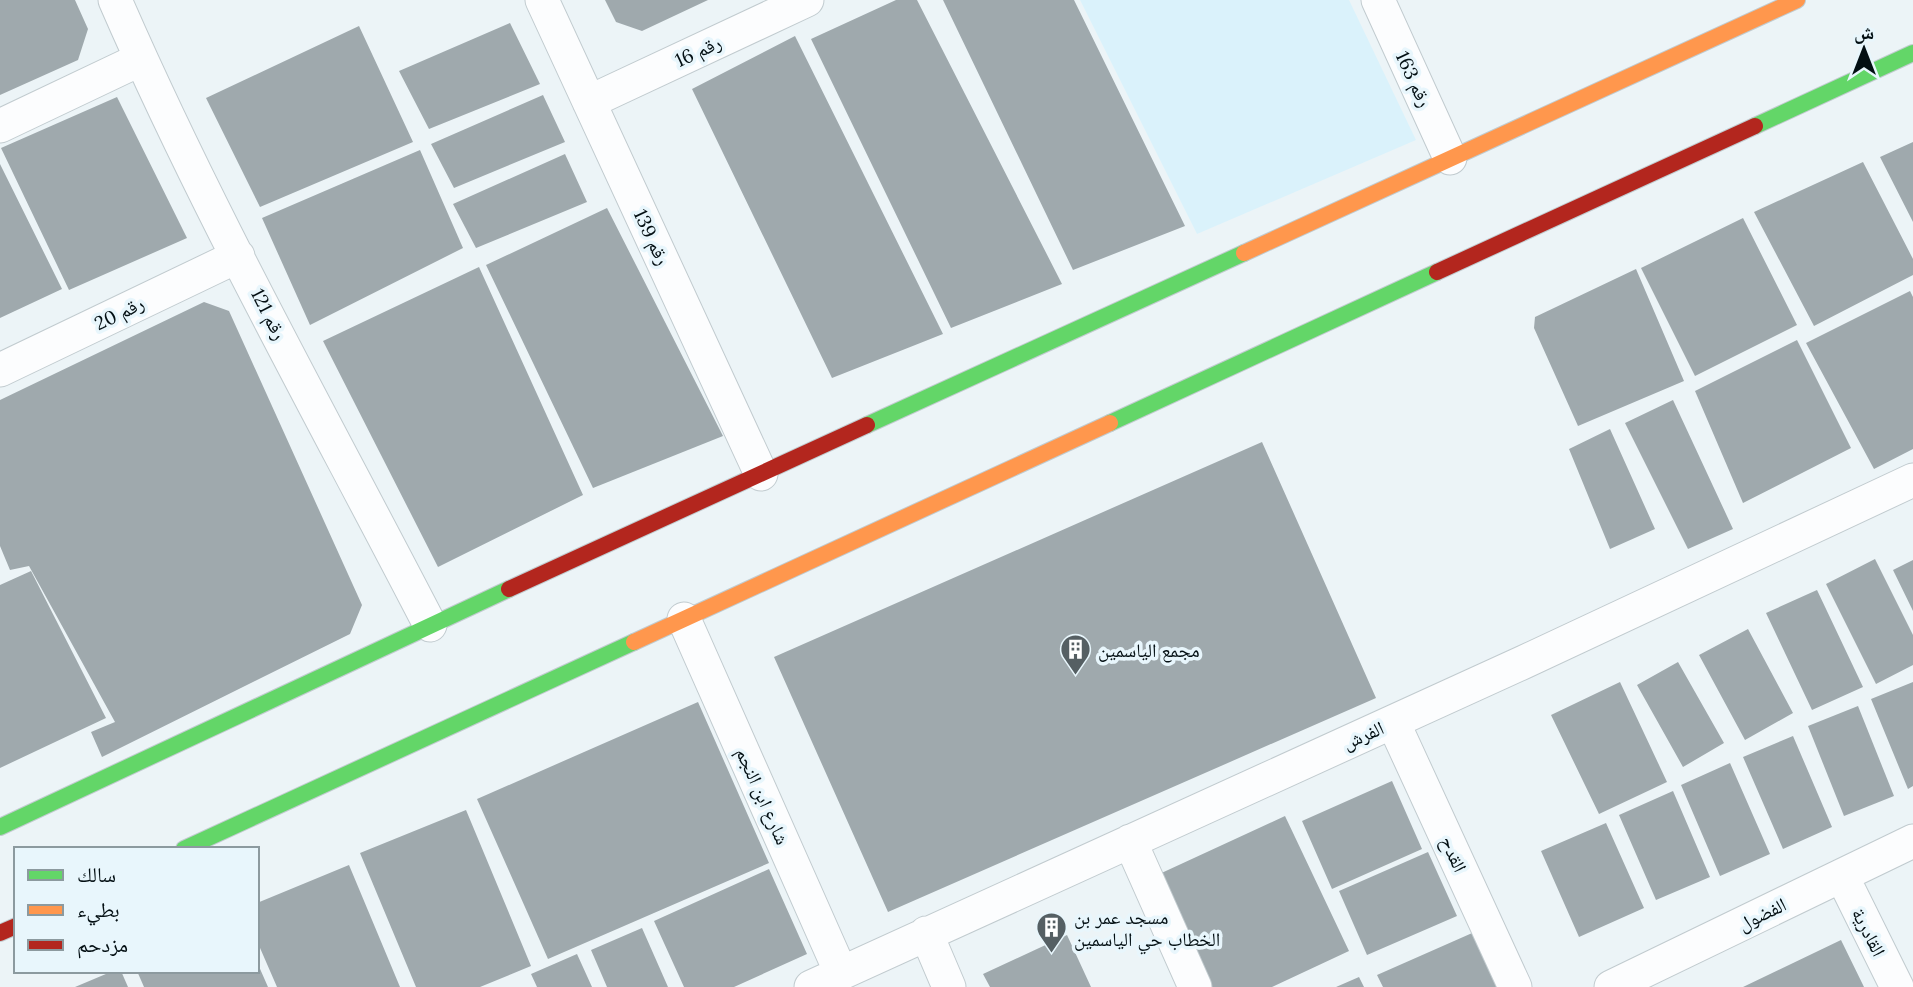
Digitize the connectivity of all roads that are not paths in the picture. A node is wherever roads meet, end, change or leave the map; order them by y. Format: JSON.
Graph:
{"nodes":[{"id":1,"x":115,"y":0,"type":"edge"},
{"id":2,"x":542,"y":0,"type":"edge"},
{"id":3,"x":807,"y":0,"type":"edge"},
{"id":4,"x":1378,"y":0,"type":"edge"},
{"id":5,"x":1797,"y":0,"type":"edge"},
{"id":6,"x":1913,"y":53,"type":"edge"},
{"id":7,"x":141,"y":59,"type":"junction"},
{"id":8,"x":589,"y":102,"type":"junction"},
{"id":9,"x":0,"y":126,"type":"edge"},
{"id":10,"x":1451,"y":158,"type":"junction"},
{"id":11,"x":238,"y":256,"type":"junction"},
{"id":12,"x":0,"y":370,"type":"edge"},
{"id":13,"x":761,"y":474,"type":"junction"},
{"id":14,"x":1913,"y":480,"type":"edge"},
{"id":15,"x":684,"y":619,"type":"junction"},
{"id":16,"x":430,"y":625,"type":"junction"},
{"id":17,"x":1392,"y":722,"type":"junction"},
{"id":18,"x":0,"y":827,"type":"edge"},
{"id":19,"x":1130,"y":841,"type":"junction"},
{"id":20,"x":1913,"y":841,"type":"edge"},
{"id":21,"x":188,"y":847,"type":"edge"},
{"id":22,"x":1842,"y":876,"type":"junction"},
{"id":23,"x":926,"y":933,"type":"junction"},
{"id":24,"x":841,"y":973,"type":"junction"},
{"id":25,"x":811,"y":987,"type":"edge"},
{"id":26,"x":949,"y":987,"type":"edge"},
{"id":27,"x":1195,"y":987,"type":"edge"},
{"id":28,"x":1515,"y":987,"type":"edge"},
{"id":29,"x":1611,"y":987,"type":"edge"},
{"id":30,"x":1897,"y":987,"type":"edge"}],
"edges":[{"from":1,"to":7,"type":"street","name":"رقم 121"},
{"from":2,"to":8,"type":"street","name":"رقم 139"},
{"from":3,"to":8,"type":"street","name":"رقم 16"},
{"from":4,"to":10,"type":"street","name":"رقم 163"},
{"from":5,"to":10,"type":"street"},
{"from":6,"to":15,"type":"street"},
{"from":7,"to":9,"type":"street"},
{"from":7,"to":11,"type":"street","name":"رقم 121"},
{"from":8,"to":13,"type":"street","name":"رقم 139"},
{"from":10,"to":13,"type":"street"},
{"from":11,"to":12,"type":"street","name":"رقم 20"},
{"from":11,"to":16,"type":"street","name":"رقم 121"},
{"from":13,"to":16,"type":"street"},
{"from":14,"to":17,"type":"street","name":"الفرش"},
{"from":15,"to":21,"type":"street"},
{"from":15,"to":24,"type":"street","name":"شارع ابن النجم"},
{"from":16,"to":18,"type":"street"},
{"from":17,"to":19,"type":"street","name":"الفرش"},
{"from":17,"to":28,"type":"street","name":"القدح"},
{"from":19,"to":23,"type":"street","name":"الفرش"},
{"from":19,"to":27,"type":"street"},
{"from":20,"to":22,"type":"street","name":"الفضول"},
{"from":22,"to":29,"type":"street","name":"الفضول"},
{"from":22,"to":30,"type":"street","name":"القادرية"},
{"from":23,"to":24,"type":"street","name":"الفرش"},
{"from":23,"to":26,"type":"street"},
{"from":24,"to":25,"type":"street","name":"الفرش"}]}
